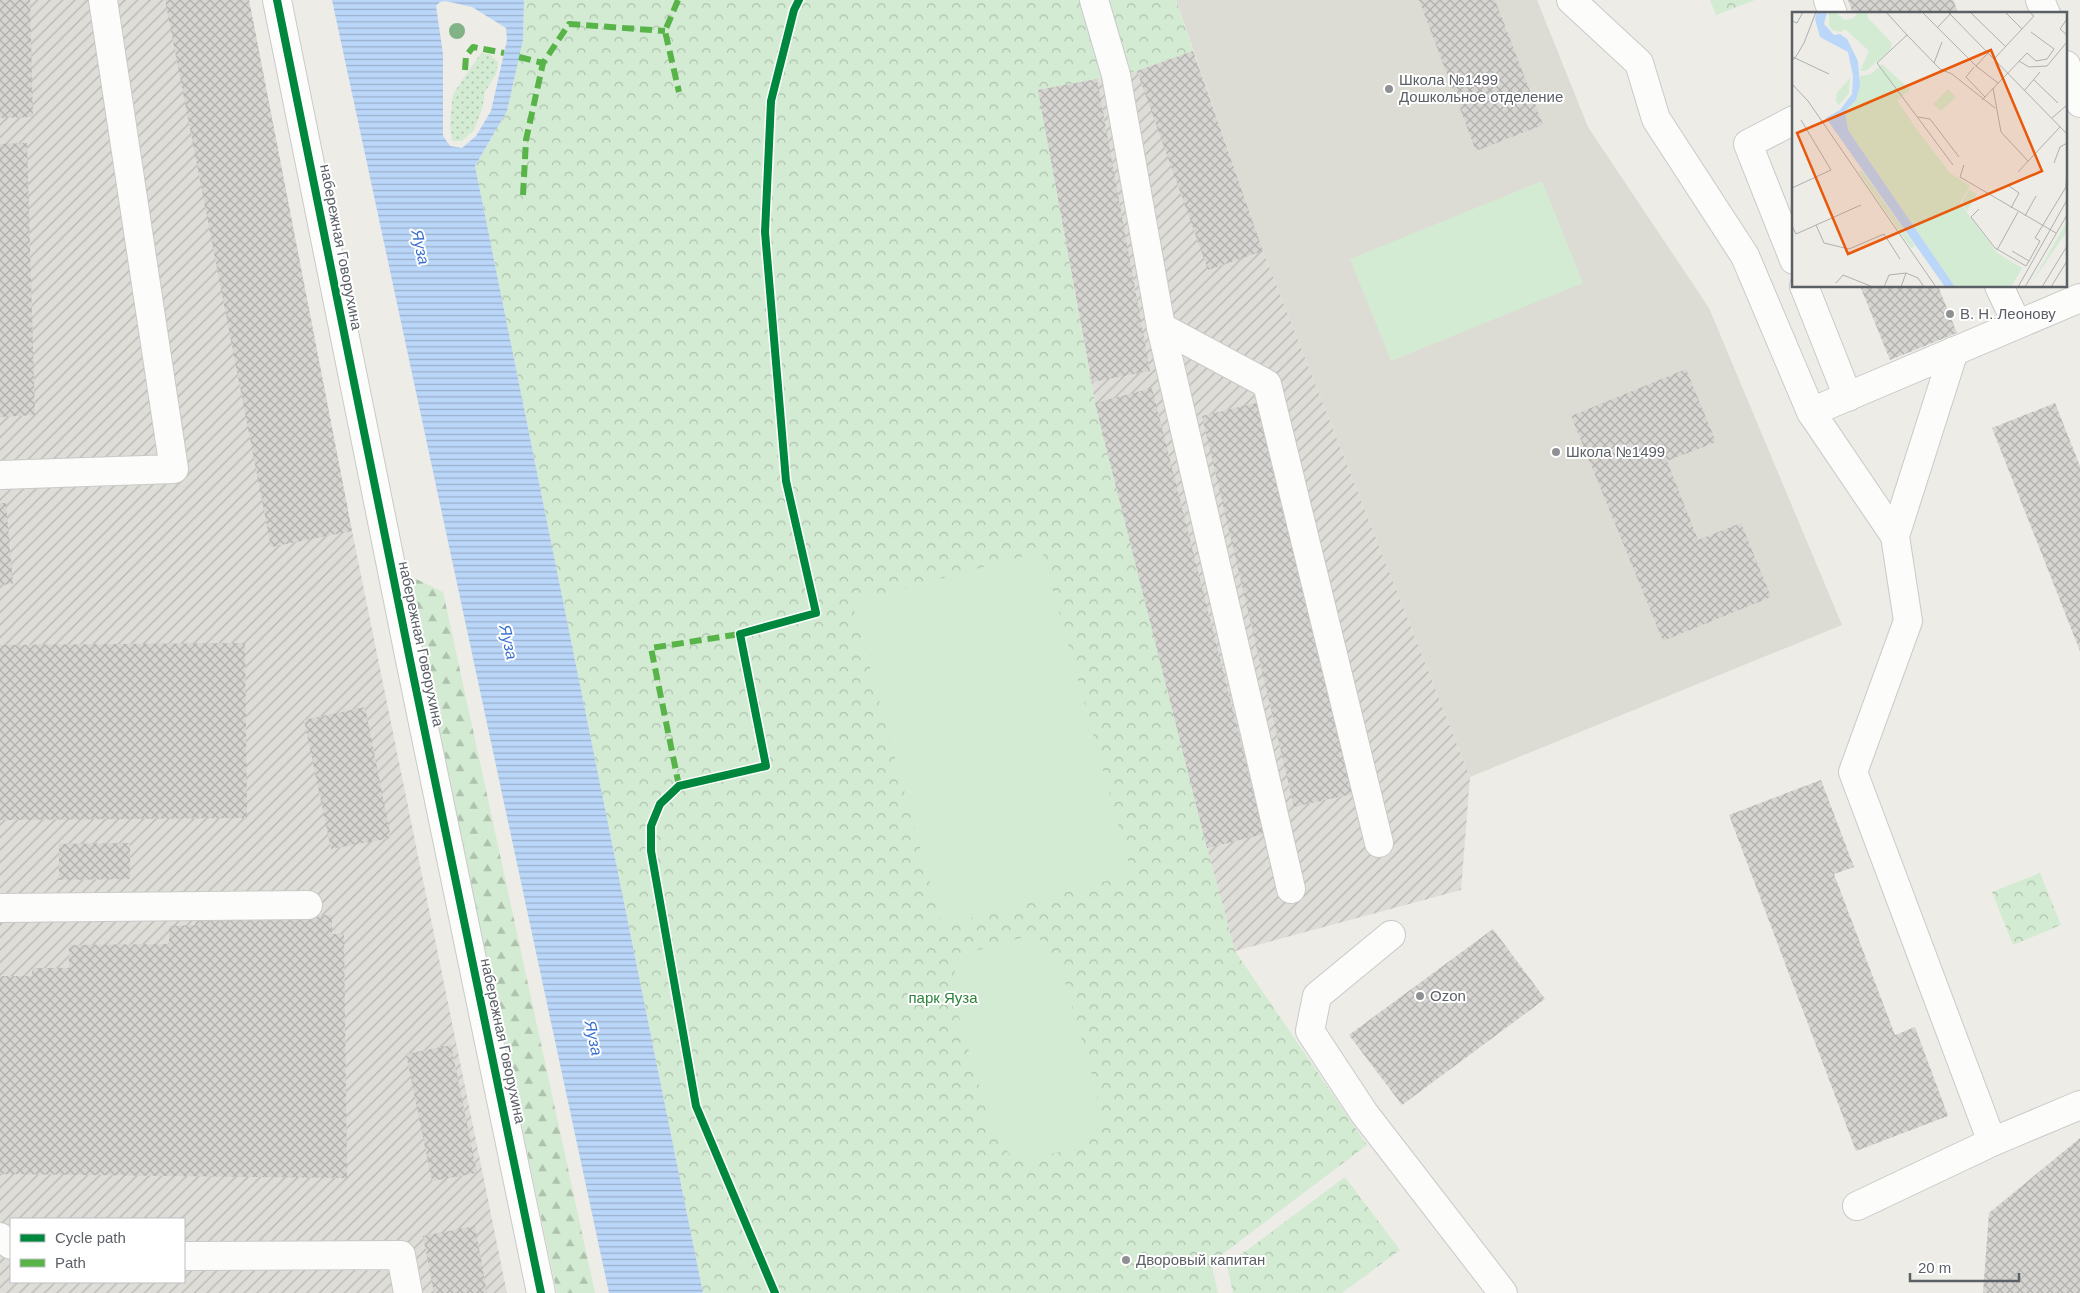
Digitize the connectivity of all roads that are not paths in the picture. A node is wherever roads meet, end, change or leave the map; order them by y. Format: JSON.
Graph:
{"nodes":[{"id":1,"x":103,"y":0,"type":"edge"},
{"id":2,"x":277,"y":0,"type":"edge"},
{"id":3,"x":1094,"y":0,"type":"edge"},
{"id":4,"x":1571,"y":0,"type":"edge"},
{"id":5,"x":1828,"y":0,"type":"edge"},
{"id":6,"x":1832,"y":12,"type":"edge"},
{"id":7,"x":1792,"y":121,"type":"edge"},
{"id":8,"x":1792,"y":255,"type":"edge"},
{"id":9,"x":1805,"y":288,"type":"edge"},
{"id":10,"x":2000,"y":288,"type":"edge"},
{"id":11,"x":2080,"y":298,"type":"edge"},
{"id":12,"x":2017,"y":324,"type":"junction"},
{"id":13,"x":1161,"y":327,"type":"junction"},
{"id":14,"x":1954,"y":352,"type":"junction"},
{"id":15,"x":1848,"y":397,"type":"junction"},
{"id":16,"x":1811,"y":412,"type":"junction"},
{"id":17,"x":0,"y":475,"type":"edge"},
{"id":18,"x":1894,"y":536,"type":"junction"},
{"id":19,"x":1379,"y":842,"type":"dead end"},
{"id":20,"x":1291,"y":889,"type":"dead end"},
{"id":21,"x":308,"y":904,"type":"dead end"},
{"id":22,"x":0,"y":908,"type":"edge"},
{"id":23,"x":1391,"y":935,"type":"dead end"},
{"id":24,"x":2080,"y":1105,"type":"edge"},
{"id":25,"x":1992,"y":1142,"type":"junction"},
{"id":26,"x":1858,"y":1206,"type":"dead end"},
{"id":27,"x":185,"y":1256,"type":"edge"},
{"id":28,"x":408,"y":1293,"type":"edge"},
{"id":29,"x":542,"y":1293,"type":"edge"},
{"id":30,"x":1503,"y":1293,"type":"edge"}],
"edges":[{"from":1,"to":17,"type":"street"},
{"from":2,"to":29,"type":"street","name":"набережная Говорухина"},
{"from":3,"to":13,"type":"street"},
{"from":4,"to":16,"type":"street"},
{"from":5,"to":6,"type":"street"},
{"from":7,"to":8,"type":"street"},
{"from":9,"to":15,"type":"street"},
{"from":10,"to":12,"type":"street"},
{"from":11,"to":12,"type":"street"},
{"from":12,"to":14,"type":"street"},
{"from":13,"to":19,"type":"street"},
{"from":13,"to":20,"type":"street"},
{"from":14,"to":15,"type":"street"},
{"from":14,"to":18,"type":"street"},
{"from":15,"to":16,"type":"street"},
{"from":16,"to":18,"type":"street"},
{"from":18,"to":25,"type":"street"},
{"from":21,"to":22,"type":"street"},
{"from":23,"to":30,"type":"street"},
{"from":24,"to":25,"type":"street"},
{"from":25,"to":26,"type":"street"},
{"from":27,"to":28,"type":"street"}]}
